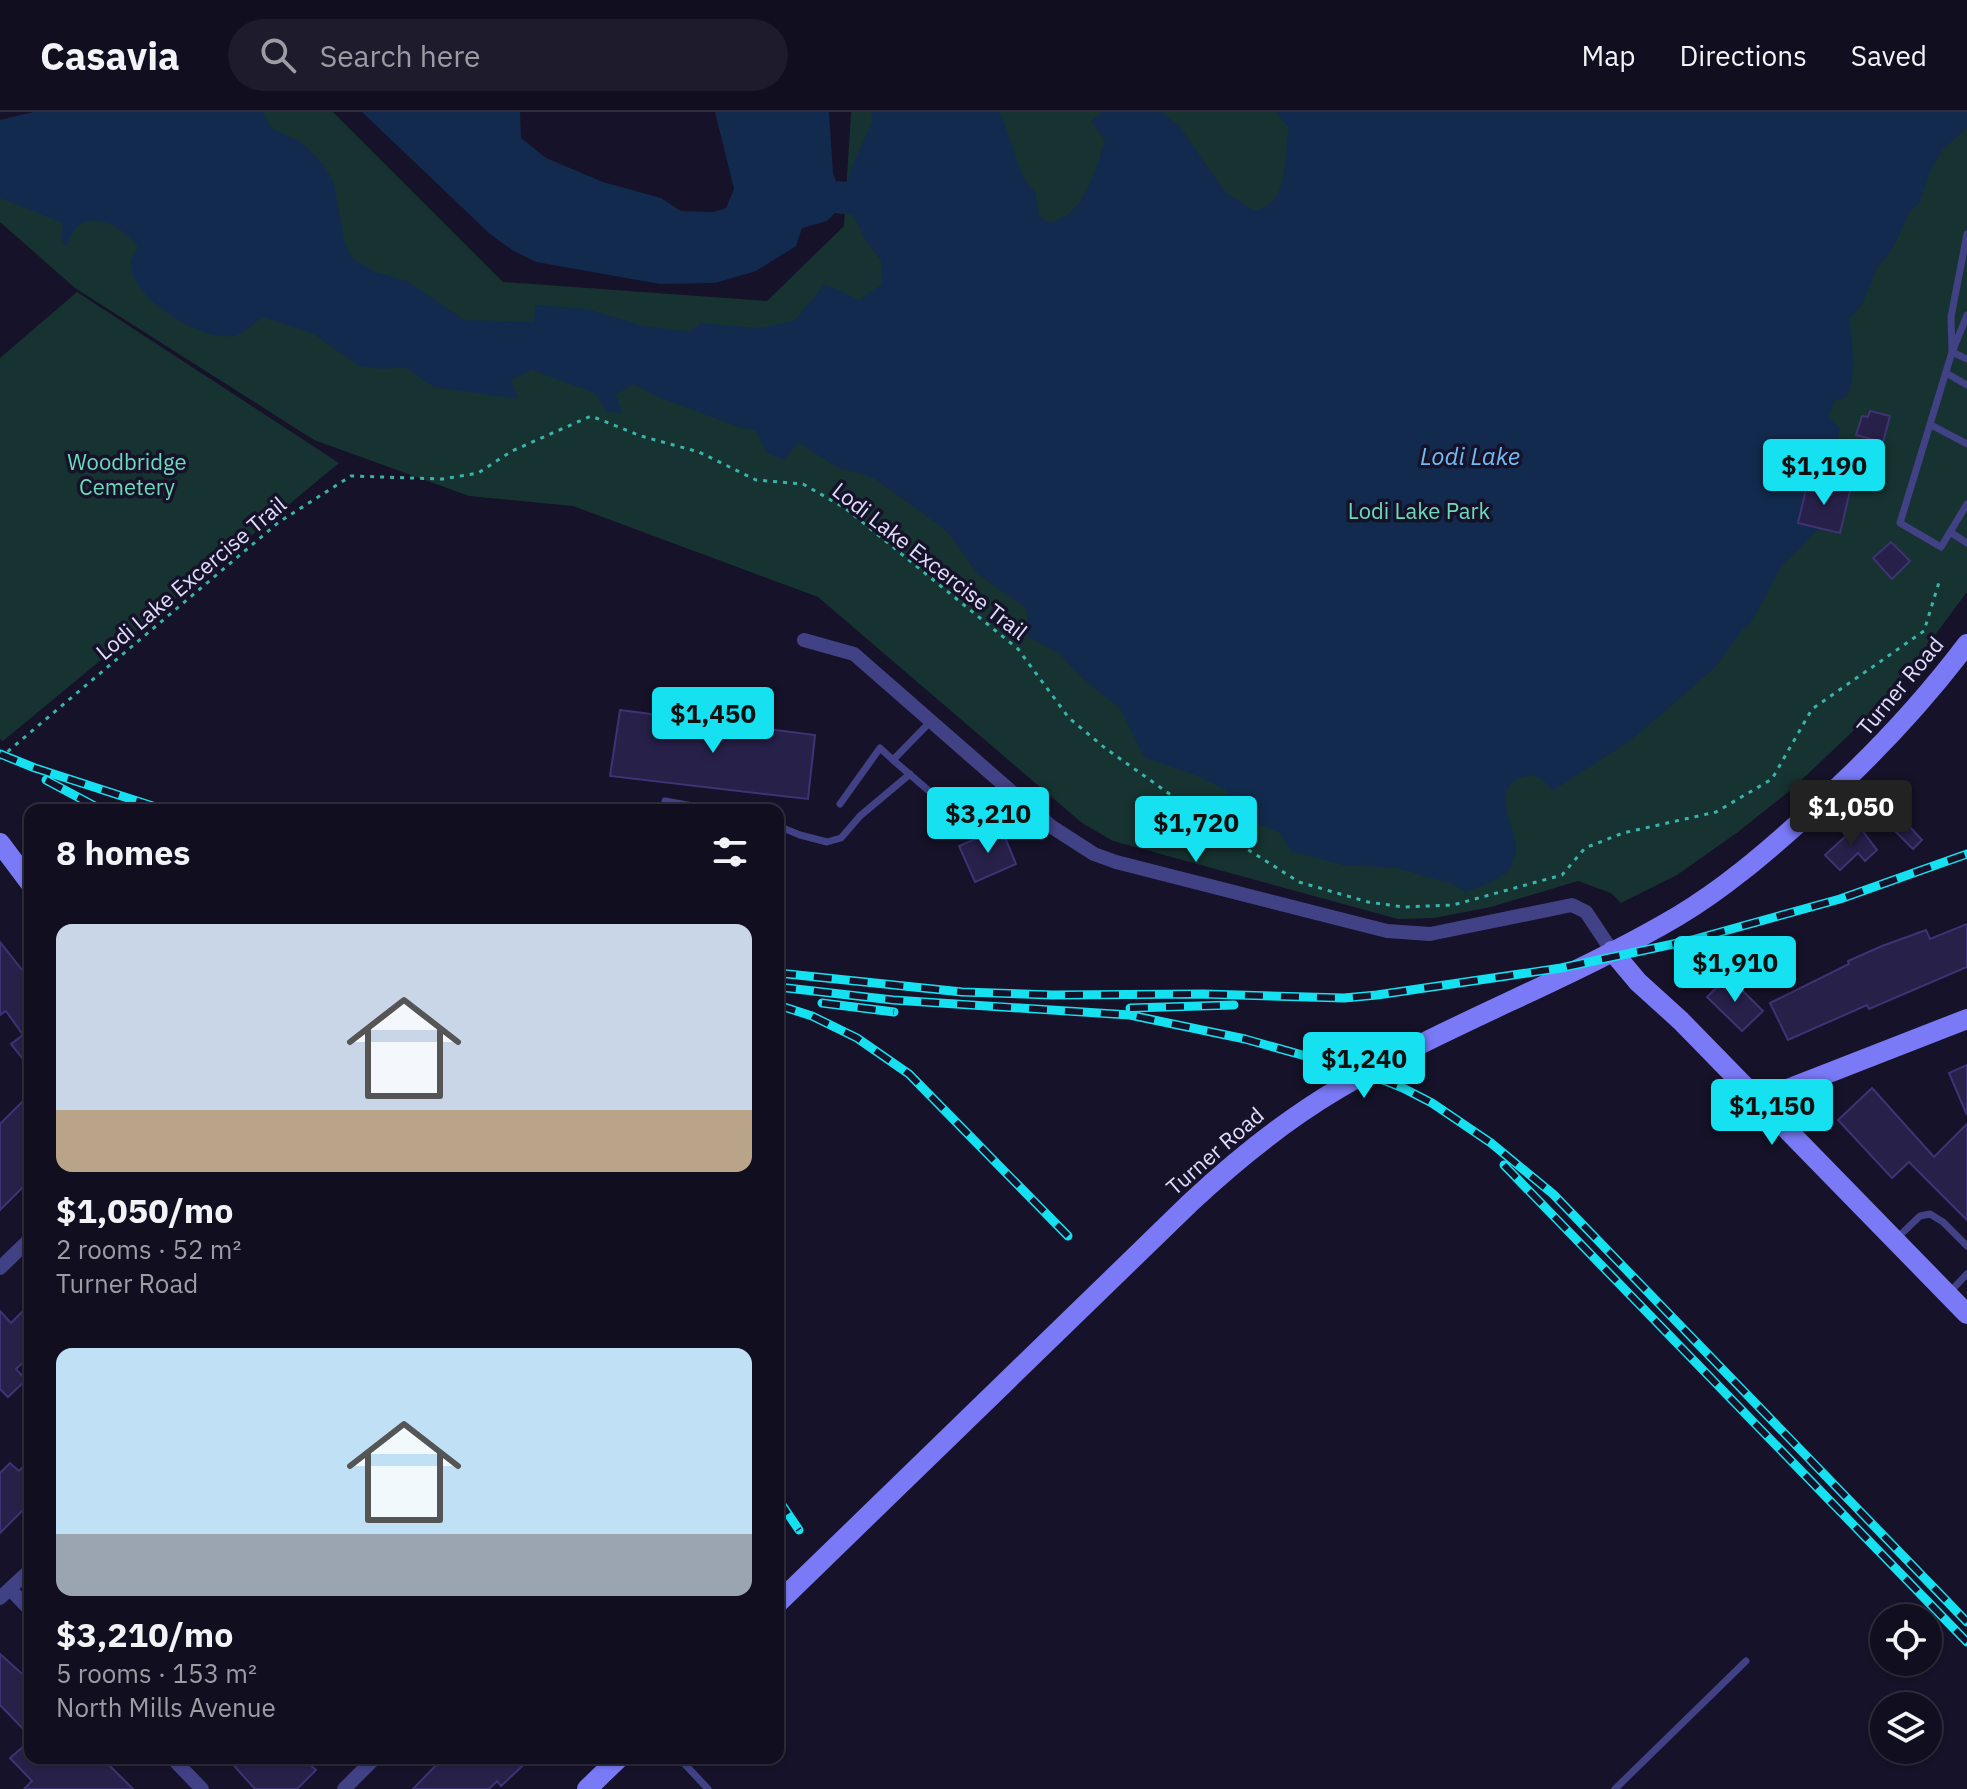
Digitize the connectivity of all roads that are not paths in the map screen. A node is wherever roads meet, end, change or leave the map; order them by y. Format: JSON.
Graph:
{"nodes":[{"id":1,"x":1967,"y":234,"type":"edge"},
{"id":2,"x":1967,"y":315,"type":"edge"},
{"id":3,"x":1952,"y":352,"type":"junction"},
{"id":4,"x":1967,"y":359,"type":"edge"},
{"id":5,"x":1946,"y":373,"type":"junction"},
{"id":6,"x":1967,"y":385,"type":"edge"},
{"id":7,"x":1931,"y":425,"type":"junction"},
{"id":8,"x":1967,"y":444,"type":"edge"},
{"id":9,"x":1967,"y":504,"type":"edge"},
{"id":10,"x":1950,"y":532,"type":"junction"},
{"id":11,"x":1967,"y":543,"type":"edge"},
{"id":12,"x":804,"y":640,"type":"dead end"},
{"id":13,"x":1967,"y":644,"type":"edge"},
{"id":14,"x":931,"y":721,"type":"junction"},
{"id":15,"x":893,"y":760,"type":"junction"},
{"id":16,"x":910,"y":774,"type":"junction"},
{"id":17,"x":665,"y":801,"type":"dead end"},
{"id":18,"x":942,"y":802,"type":"dead end"},
{"id":19,"x":682,"y":804,"type":"edge"},
{"id":20,"x":840,"y":804,"type":"dead end"},
{"id":21,"x":784,"y":828,"type":"edge"},
{"id":22,"x":0,"y":843,"type":"edge"},
{"id":23,"x":24,"y":875,"type":"edge"},
{"id":24,"x":1612,"y":951,"type":"junction"},
{"id":25,"x":1967,"y":1019,"type":"edge"},
{"id":26,"x":1757,"y":1101,"type":"junction"},
{"id":27,"x":1894,"y":1240,"type":"junction"},
{"id":28,"x":24,"y":1245,"type":"edge"},
{"id":29,"x":1967,"y":1246,"type":"edge"},
{"id":30,"x":0,"y":1268,"type":"edge"},
{"id":31,"x":1967,"y":1274,"type":"edge"},
{"id":32,"x":1947,"y":1294,"type":"junction"},
{"id":33,"x":1967,"y":1314,"type":"edge"},
{"id":34,"x":24,"y":1576,"type":"edge"},
{"id":35,"x":5,"y":1594,"type":"edge"},
{"id":36,"x":784,"y":1597,"type":"edge"},
{"id":37,"x":24,"y":1606,"type":"edge"},
{"id":38,"x":1746,"y":1661,"type":"dead end"},
{"id":39,"x":178,"y":1764,"type":"edge"},
{"id":40,"x":369,"y":1764,"type":"edge"},
{"id":41,"x":613,"y":1764,"type":"edge"},
{"id":42,"x":685,"y":1764,"type":"edge"},
{"id":43,"x":202,"y":1789,"type":"edge"},
{"id":44,"x":344,"y":1789,"type":"edge"},
{"id":45,"x":587,"y":1789,"type":"edge"},
{"id":46,"x":708,"y":1789,"type":"edge"},
{"id":47,"x":1615,"y":1789,"type":"edge"}],
"edges":[{"from":1,"to":3,"type":"lane"},
{"from":2,"to":3,"type":"lane"},
{"from":3,"to":4,"type":"lane"},
{"from":3,"to":5,"type":"lane"},
{"from":5,"to":6,"type":"lane"},
{"from":5,"to":7,"type":"lane"},
{"from":7,"to":8,"type":"lane"},
{"from":7,"to":10,"type":"lane"},
{"from":9,"to":10,"type":"lane"},
{"from":10,"to":11,"type":"lane"},
{"from":12,"to":14,"type":"street"},
{"from":13,"to":24,"type":"main road","name":"Turner Road"},
{"from":14,"to":15,"type":"lane"},
{"from":14,"to":24,"type":"street"},
{"from":15,"to":16,"type":"lane"},
{"from":15,"to":20,"type":"lane"},
{"from":16,"to":18,"type":"lane"},
{"from":16,"to":21,"type":"lane"},
{"from":17,"to":19,"type":"lane"},
{"from":22,"to":23,"type":"main road"},
{"from":24,"to":26,"type":"main road"},
{"from":24,"to":36,"type":"main road","name":"Turner Road"},
{"from":25,"to":26,"type":"main road"},
{"from":26,"to":27,"type":"main road"},
{"from":27,"to":29,"type":"lane"},
{"from":27,"to":32,"type":"main road"},
{"from":28,"to":30,"type":"street"},
{"from":31,"to":32,"type":"lane"},
{"from":32,"to":33,"type":"main road"},
{"from":34,"to":35,"type":"street"},
{"from":35,"to":37,"type":"street"},
{"from":38,"to":47,"type":"lane"},
{"from":39,"to":43,"type":"street"},
{"from":40,"to":44,"type":"street"},
{"from":41,"to":45,"type":"main road"},
{"from":42,"to":46,"type":"lane"}]}
